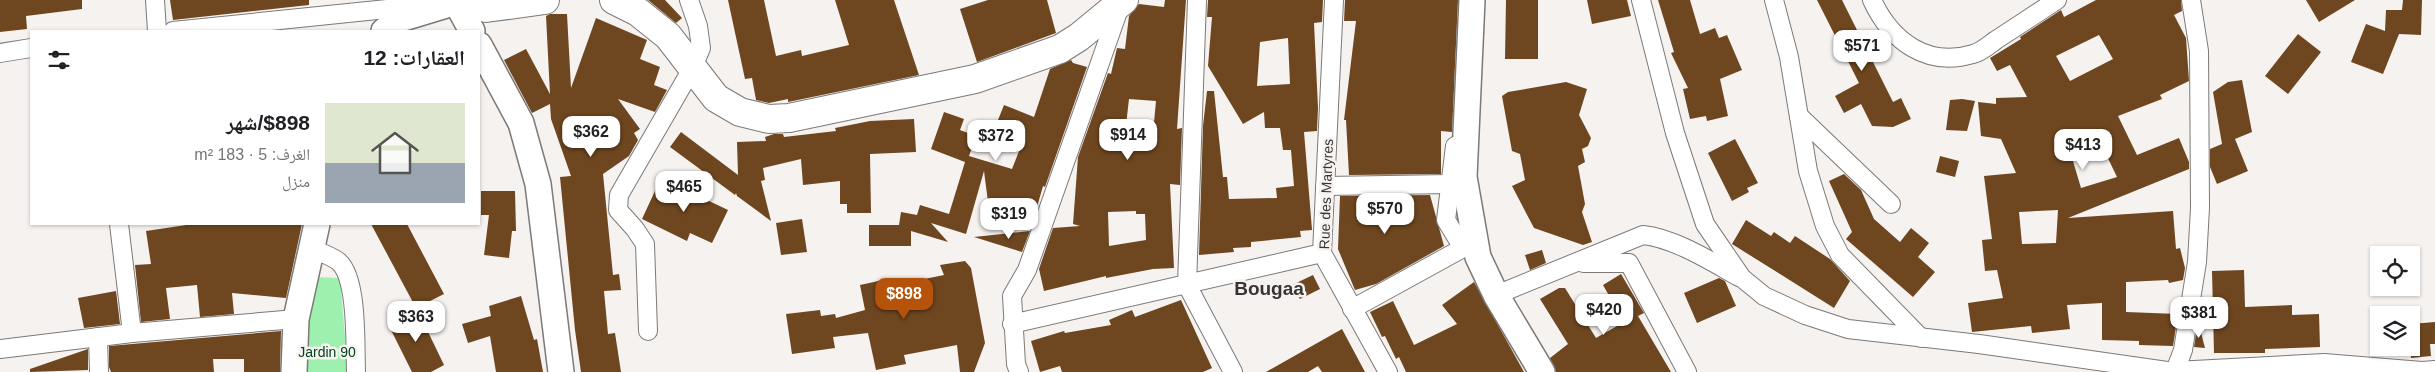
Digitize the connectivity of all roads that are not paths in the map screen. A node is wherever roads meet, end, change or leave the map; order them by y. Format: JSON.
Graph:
{"nodes":[{"id":1,"x":155,"y":0,"type":"edge"},
{"id":2,"x":545,"y":0,"type":"edge"},
{"id":3,"x":614,"y":0,"type":"edge"},
{"id":4,"x":689,"y":0,"type":"edge"},
{"id":5,"x":1197,"y":0,"type":"edge"},
{"id":6,"x":1334,"y":0,"type":"edge"},
{"id":7,"x":1472,"y":0,"type":"edge"},
{"id":8,"x":1641,"y":0,"type":"edge"},
{"id":9,"x":1774,"y":0,"type":"edge"},
{"id":10,"x":1872,"y":0,"type":"edge"},
{"id":11,"x":2057,"y":0,"type":"edge"},
{"id":12,"x":2191,"y":0,"type":"edge"},
{"id":13,"x":455,"y":1,"type":"edge"},
{"id":14,"x":1121,"y":1,"type":"edge"},
{"id":15,"x":157,"y":30,"type":"edge"},
{"id":16,"x":182,"y":30,"type":"edge"},
{"id":17,"x":385,"y":30,"type":"edge"},
{"id":18,"x":471,"y":30,"type":"edge"},
{"id":19,"x":480,"y":47,"type":"edge"},
{"id":20,"x":30,"y":48,"type":"edge"},
{"id":21,"x":0,"y":52,"type":"edge"},
{"id":22,"x":693,"y":67,"type":"junction"},
{"id":23,"x":1799,"y":116,"type":"junction"},
{"id":24,"x":1467,"y":118,"type":"junction"},
{"id":25,"x":1450,"y":184,"type":"junction"},
{"id":26,"x":1325,"y":186,"type":"junction"},
{"id":27,"x":1891,"y":204,"type":"dead end"},
{"id":28,"x":119,"y":225,"type":"edge"},
{"id":29,"x":317,"y":225,"type":"edge"},
{"id":30,"x":311,"y":248,"type":"junction"},
{"id":31,"x":1322,"y":253,"type":"junction"},
{"id":32,"x":1471,"y":253,"type":"junction"},
{"id":33,"x":1575,"y":263,"type":"junction"},
{"id":34,"x":1742,"y":278,"type":"junction"},
{"id":35,"x":1187,"y":285,"type":"junction"},
{"id":36,"x":1496,"y":295,"type":"junction"},
{"id":37,"x":1352,"y":309,"type":"junction"},
{"id":38,"x":296,"y":319,"type":"junction"},
{"id":39,"x":1012,"y":324,"type":"junction"},
{"id":40,"x":648,"y":330,"type":"dead end"},
{"id":41,"x":132,"y":333,"type":"junction"},
{"id":42,"x":98,"y":337,"type":"junction"},
{"id":43,"x":1921,"y":338,"type":"junction"},
{"id":44,"x":0,"y":349,"type":"edge"},
{"id":45,"x":2435,"y":370,"type":"edge"},
{"id":46,"x":2174,"y":371,"type":"edge"},
{"id":47,"x":99,"y":372,"type":"edge"},
{"id":48,"x":294,"y":372,"type":"edge"},
{"id":49,"x":356,"y":372,"type":"edge"},
{"id":50,"x":561,"y":372,"type":"edge"},
{"id":51,"x":1019,"y":372,"type":"edge"},
{"id":52,"x":1233,"y":372,"type":"edge"},
{"id":53,"x":1388,"y":372,"type":"edge"},
{"id":54,"x":1542,"y":372,"type":"edge"},
{"id":55,"x":1686,"y":372,"type":"edge"}],
"edges":[{"from":1,"to":15,"type":"street"},
{"from":2,"to":13,"type":"main road"},
{"from":3,"to":22,"type":"main road"},
{"from":4,"to":22,"type":"street"},
{"from":5,"to":35,"type":"street"},
{"from":6,"to":26,"type":"street","name":"Rue des Martyres"},
{"from":7,"to":24,"type":"street"},
{"from":8,"to":34,"type":"street"},
{"from":9,"to":23,"type":"street"},
{"from":10,"to":11,"type":"street"},
{"from":12,"to":46,"type":"street"},
{"from":13,"to":16,"type":"street"},
{"from":13,"to":17,"type":"street"},
{"from":13,"to":18,"type":"street"},
{"from":14,"to":22,"type":"main road"},
{"from":14,"to":39,"type":"street"},
{"from":19,"to":50,"type":"street"},
{"from":20,"to":21,"type":"street"},
{"from":22,"to":40,"type":"street"},
{"from":23,"to":27,"type":"street"},
{"from":23,"to":43,"type":"street"},
{"from":24,"to":25,"type":"street"},
{"from":24,"to":32,"type":"street"},
{"from":25,"to":26,"type":"street"},
{"from":25,"to":32,"type":"street"},
{"from":26,"to":31,"type":"street","name":"Rue des Martyres"},
{"from":28,"to":41,"type":"street"},
{"from":29,"to":30,"type":"street"},
{"from":30,"to":38,"type":"street"},
{"from":30,"to":49,"type":"street"},
{"from":31,"to":35,"type":"street"},
{"from":31,"to":37,"type":"street","name":"Rue des Martyres"},
{"from":32,"to":36,"type":"street"},
{"from":32,"to":37,"type":"street"},
{"from":33,"to":34,"type":"street"},
{"from":33,"to":36,"type":"street"},
{"from":33,"to":55,"type":"street"},
{"from":34,"to":43,"type":"street"},
{"from":35,"to":39,"type":"street"},
{"from":35,"to":52,"type":"street"},
{"from":36,"to":54,"type":"street"},
{"from":37,"to":53,"type":"street","name":"Rue des Martyres"},
{"from":38,"to":41,"type":"street"},
{"from":38,"to":48,"type":"street"},
{"from":39,"to":51,"type":"street"},
{"from":41,"to":42,"type":"street"},
{"from":42,"to":44,"type":"street"},
{"from":42,"to":47,"type":"street"},
{"from":43,"to":46,"type":"street"},
{"from":45,"to":46,"type":"street"}]}
